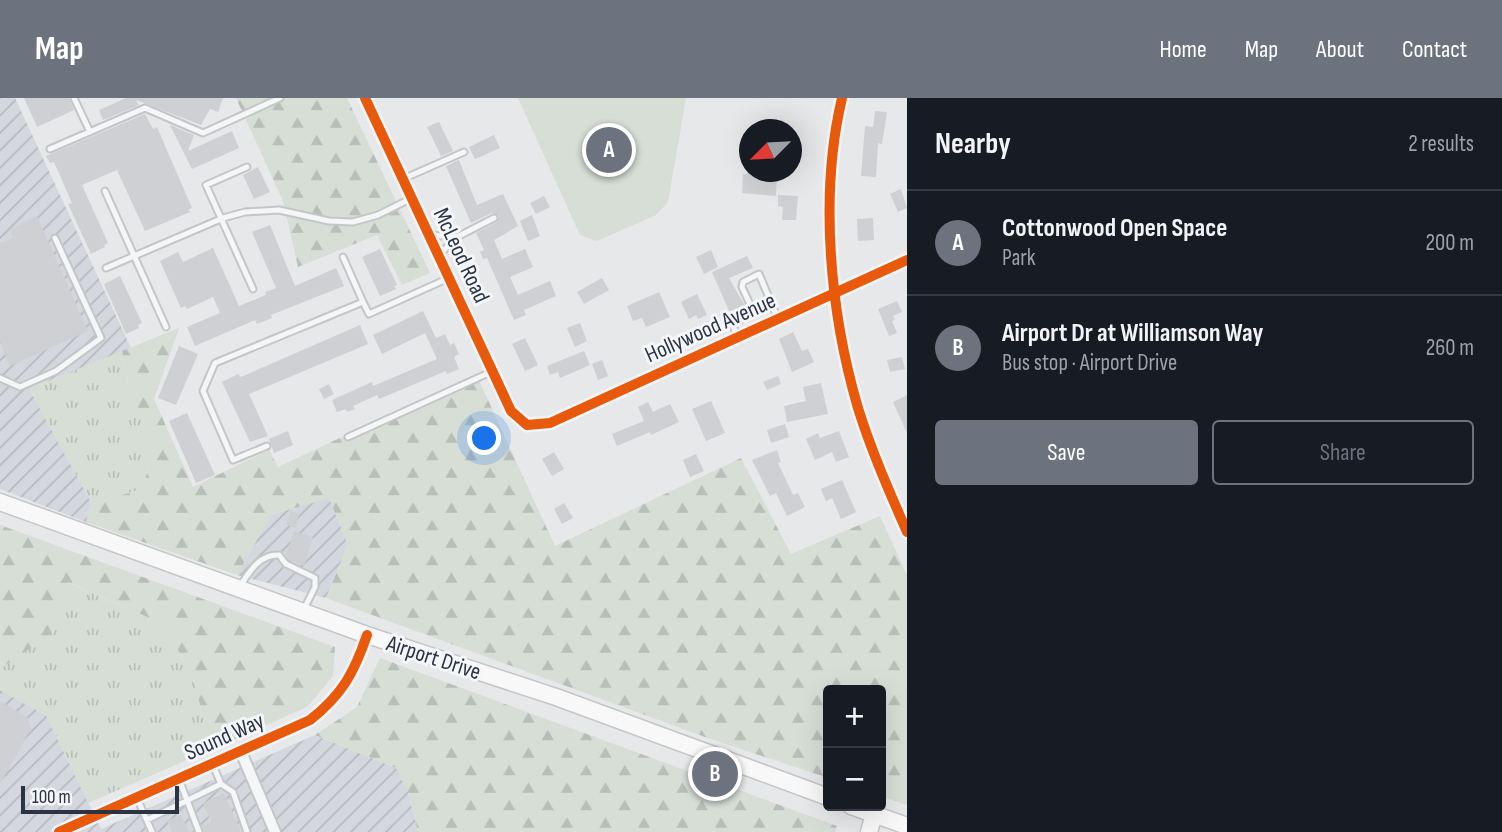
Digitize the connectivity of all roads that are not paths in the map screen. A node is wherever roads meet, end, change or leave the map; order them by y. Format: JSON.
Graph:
{"nodes":[{"id":1,"x":74,"y":98,"type":"edge"},
{"id":2,"x":280,"y":98,"type":"edge"},
{"id":3,"x":365,"y":98,"type":"edge"},
{"id":4,"x":842,"y":98,"type":"edge"},
{"id":5,"x":90,"y":132,"type":"junction"},
{"id":6,"x":50,"y":149,"type":"dead end"},
{"id":7,"x":464,"y":152,"type":"dead end"},
{"id":8,"x":247,"y":167,"type":"dead end"},
{"id":9,"x":403,"y":179,"type":"junction"},
{"id":10,"x":105,"y":191,"type":"dead end"},
{"id":11,"x":412,"y":198,"type":"junction"},
{"id":12,"x":494,"y":218,"type":"dead end"},
{"id":13,"x":222,"y":219,"type":"junction"},
{"id":14,"x":429,"y":235,"type":"junction"},
{"id":15,"x":457,"y":237,"type":"junction"},
{"id":16,"x":55,"y":238,"type":"dead end"},
{"id":17,"x":439,"y":255,"type":"junction"},
{"id":18,"x":134,"y":256,"type":"junction"},
{"id":19,"x":343,"y":257,"type":"dead end"},
{"id":20,"x":907,"y":260,"type":"edge"},
{"id":21,"x":106,"y":268,"type":"dead end"},
{"id":22,"x":449,"y":278,"type":"junction"},
{"id":23,"x":253,"y":289,"type":"dead end"},
{"id":24,"x":835,"y":293,"type":"junction"},
{"id":25,"x":363,"y":302,"type":"junction"},
{"id":26,"x":772,"y":305,"type":"junction"},
{"id":27,"x":754,"y":313,"type":"junction"},
{"id":28,"x":778,"y":319,"type":"junction"},
{"id":29,"x":166,"y":327,"type":"dead end"},
{"id":30,"x":738,"y":337,"type":"junction"},
{"id":31,"x":493,"y":371,"type":"junction"},
{"id":32,"x":0,"y":378,"type":"edge"},
{"id":33,"x":527,"y":425,"type":"joint"},
{"id":34,"x":348,"y":437,"type":"dead end"},
{"id":35,"x":267,"y":446,"type":"dead end"},
{"id":36,"x":0,"y":502,"type":"edge"},
{"id":37,"x":904,"y":519,"type":"edge"},
{"id":38,"x":907,"y":531,"type":"edge"},
{"id":39,"x":239,"y":588,"type":"junction"},
{"id":40,"x":303,"y":612,"type":"junction"},
{"id":41,"x":367,"y":635,"type":"junction"},
{"id":42,"x":241,"y":752,"type":"junction"},
{"id":43,"x":213,"y":764,"type":"junction"},
{"id":44,"x":179,"y":779,"type":"junction"},
{"id":45,"x":222,"y":784,"type":"junction"},
{"id":46,"x":823,"y":795,"type":"edge"},
{"id":47,"x":137,"y":798,"type":"junction"},
{"id":48,"x":187,"y":801,"type":"junction"},
{"id":49,"x":865,"y":811,"type":"edge"},
{"id":50,"x":874,"y":814,"type":"junction"},
{"id":51,"x":147,"y":820,"type":"junction"},
{"id":52,"x":907,"y":826,"type":"edge"},
{"id":53,"x":59,"y":832,"type":"edge"},
{"id":54,"x":152,"y":832,"type":"edge"},
{"id":55,"x":199,"y":832,"type":"edge"},
{"id":56,"x":247,"y":832,"type":"edge"},
{"id":57,"x":275,"y":832,"type":"edge"},
{"id":58,"x":869,"y":832,"type":"edge"}],
"edges":[{"from":1,"to":5,"type":"lane"},
{"from":2,"to":5,"type":"lane"},
{"from":3,"to":9,"type":"street","name":"McLeod Road"},
{"from":4,"to":24,"type":"street"},
{"from":5,"to":6,"type":"lane"},
{"from":7,"to":9,"type":"lane"},
{"from":8,"to":13,"type":"lane"},
{"from":9,"to":11,"type":"street","name":"McLeod Road"},
{"from":10,"to":18,"type":"lane"},
{"from":11,"to":13,"type":"lane"},
{"from":11,"to":14,"type":"street","name":"McLeod Road"},
{"from":12,"to":15,"type":"lane"},
{"from":13,"to":18,"type":"lane"},
{"from":13,"to":23,"type":"lane"},
{"from":14,"to":15,"type":"lane"},
{"from":14,"to":17,"type":"street","name":"McLeod Road"},
{"from":15,"to":17,"type":"lane"},
{"from":16,"to":32,"type":"lane"},
{"from":17,"to":22,"type":"street","name":"McLeod Road"},
{"from":18,"to":21,"type":"lane"},
{"from":18,"to":29,"type":"lane"},
{"from":19,"to":25,"type":"lane"},
{"from":20,"to":24,"type":"street","name":"Hollywood Avenue"},
{"from":22,"to":25,"type":"lane"},
{"from":22,"to":31,"type":"street","name":"McLeod Road"},
{"from":24,"to":28,"type":"street","name":"Hollywood Avenue"},
{"from":24,"to":37,"type":"street"},
{"from":25,"to":35,"type":"lane"},
{"from":26,"to":27,"type":"lane"},
{"from":26,"to":27,"type":"lane"},
{"from":26,"to":28,"type":"lane"},
{"from":27,"to":30,"type":"lane"},
{"from":28,"to":30,"type":"street","name":"Hollywood Avenue"},
{"from":30,"to":33,"type":"street","name":"Hollywood Avenue"},
{"from":31,"to":33,"type":"street","name":"McLeod Road"},
{"from":31,"to":34,"type":"lane"},
{"from":36,"to":39,"type":"main road","name":"Airport Drive"},
{"from":37,"to":38,"type":"street"},
{"from":39,"to":40,"type":"main road","name":"Airport Drive"},
{"from":39,"to":40,"type":"lane"},
{"from":40,"to":41,"type":"main road","name":"Airport Drive"},
{"from":41,"to":42,"type":"street","name":"Sound Way"},
{"from":41,"to":46,"type":"main road","name":"Airport Drive"},
{"from":42,"to":43,"type":"street","name":"Sound Way"},
{"from":42,"to":57,"type":"street"},
{"from":43,"to":44,"type":"street","name":"Sound Way"},
{"from":43,"to":45,"type":"lane"},
{"from":44,"to":47,"type":"street","name":"Sound Way"},
{"from":44,"to":48,"type":"lane"},
{"from":45,"to":48,"type":"lane"},
{"from":45,"to":56,"type":"lane"},
{"from":47,"to":51,"type":"lane"},
{"from":47,"to":53,"type":"street","name":"Sound Way"},
{"from":48,"to":51,"type":"lane"},
{"from":48,"to":55,"type":"lane"},
{"from":49,"to":50,"type":"main road"},
{"from":50,"to":52,"type":"main road"},
{"from":50,"to":58,"type":"main road"},
{"from":51,"to":54,"type":"lane"}]}
